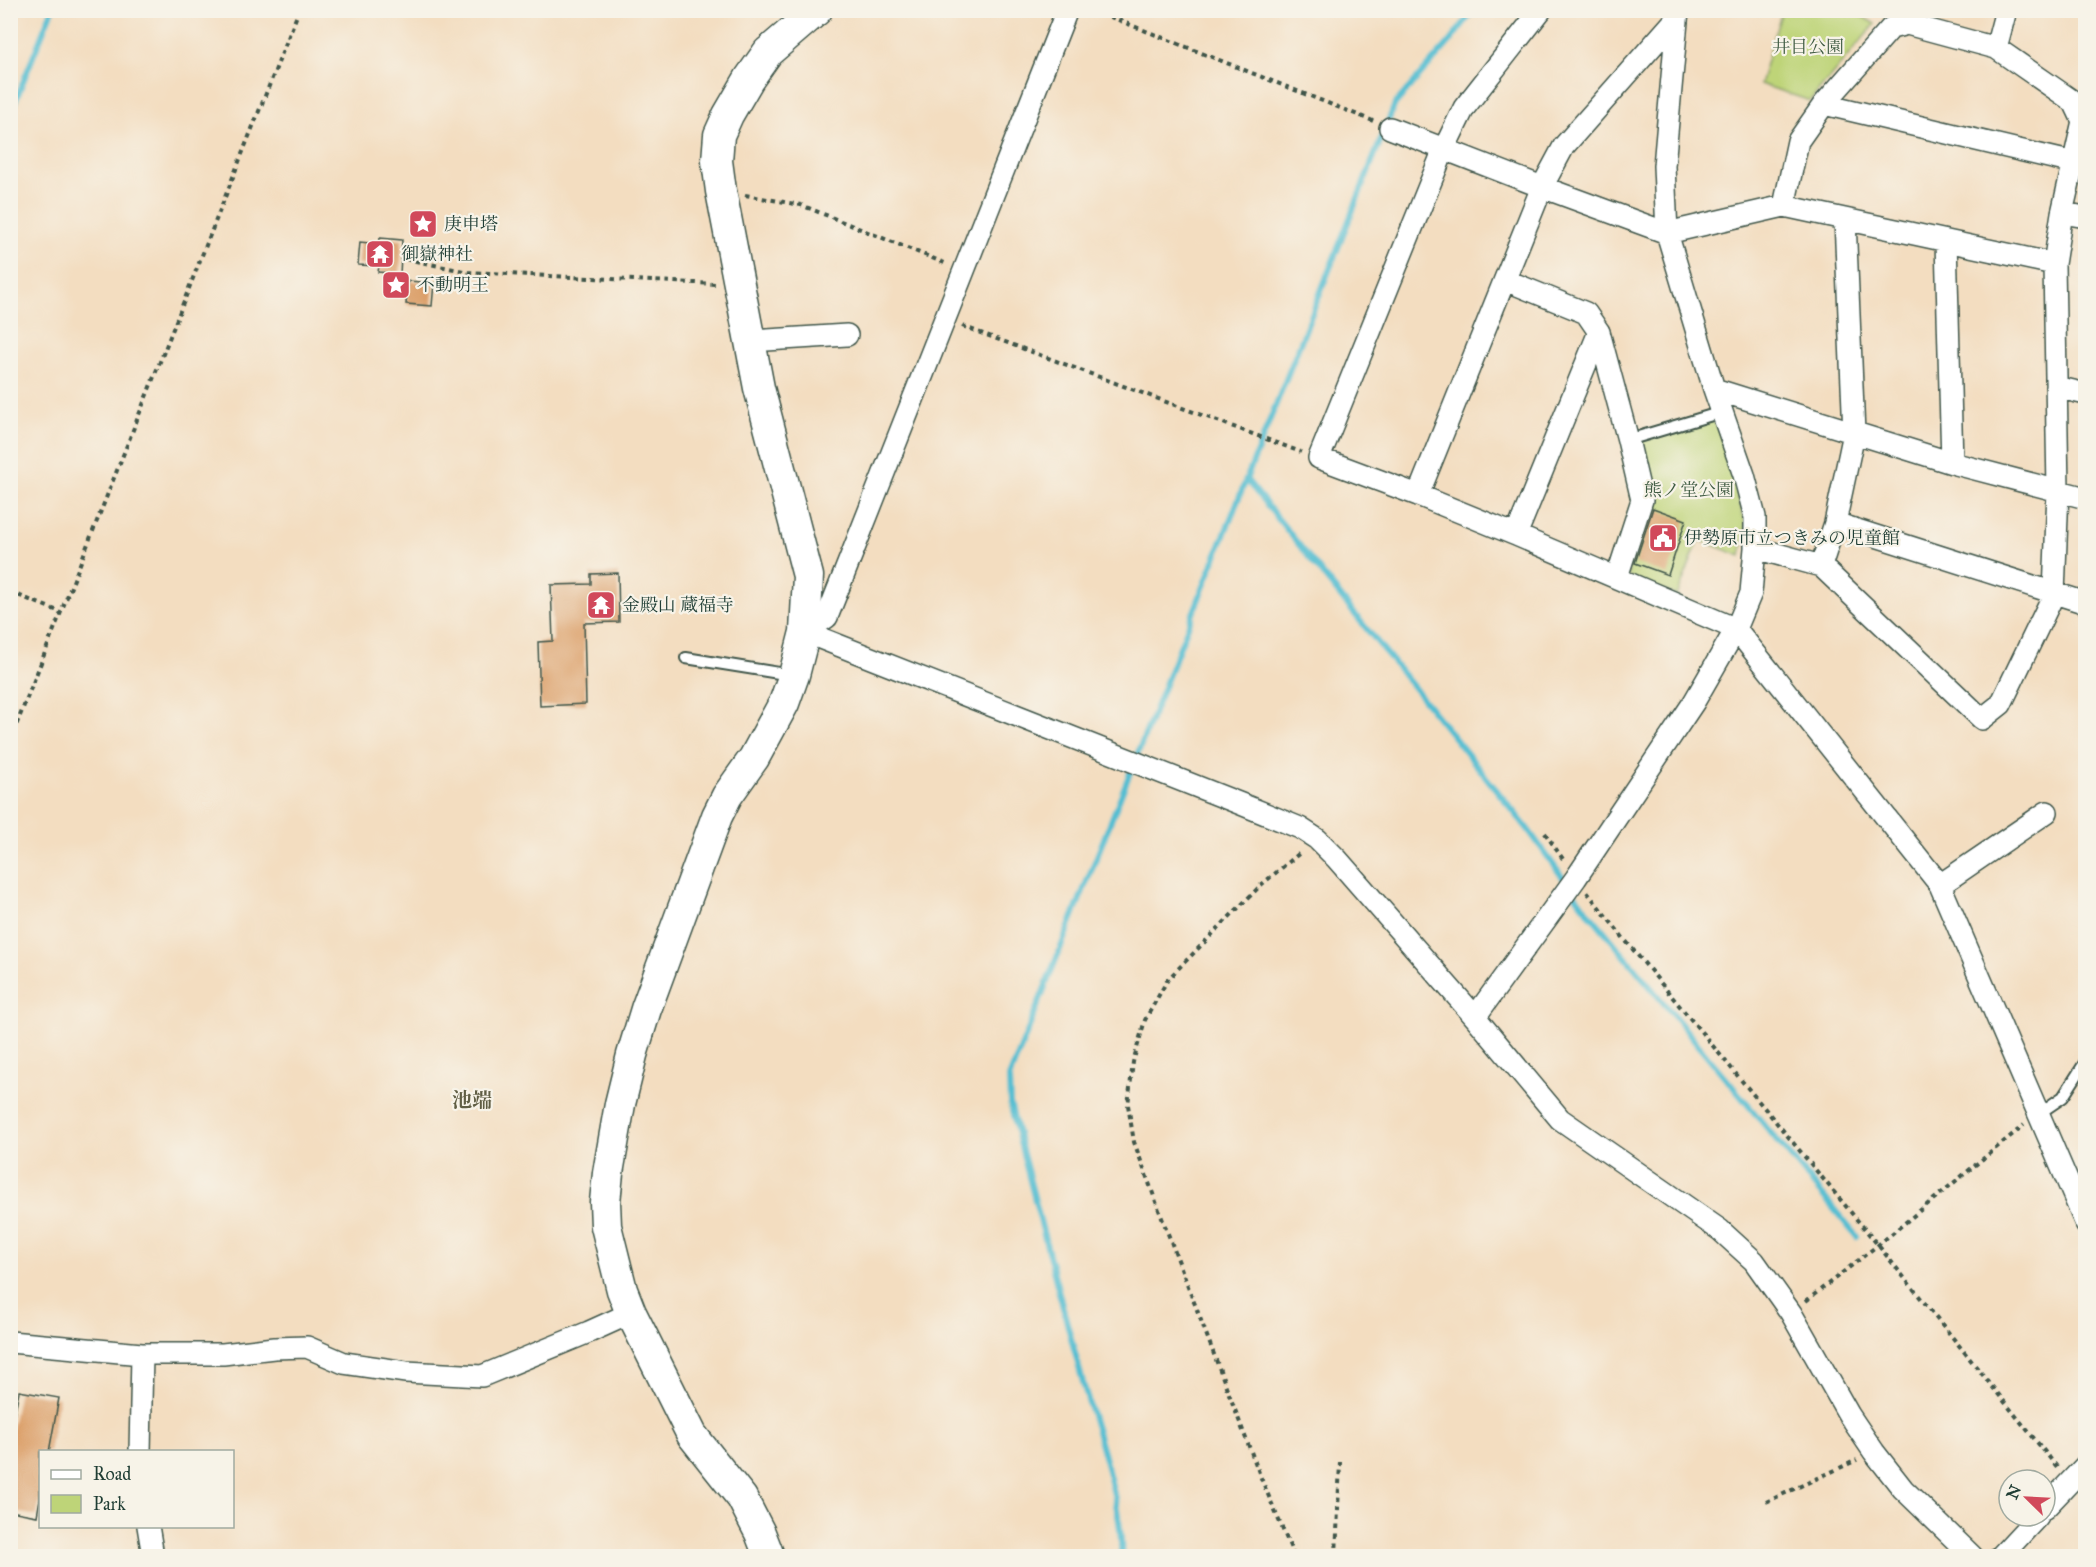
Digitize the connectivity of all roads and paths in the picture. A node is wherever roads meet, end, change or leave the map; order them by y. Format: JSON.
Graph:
{"nodes":[{"id":1,"x":299,"y":10,"type":"edge"},
{"id":2,"x":817,"y":10,"type":"edge"},
{"id":3,"x":1068,"y":10,"type":"edge"},
{"id":4,"x":1093,"y":10,"type":"edge"},
{"id":5,"x":1541,"y":10,"type":"edge"},
{"id":6,"x":2006,"y":10,"type":"edge"},
{"id":7,"x":1678,"y":14,"type":"edge"},
{"id":8,"x":1996,"y":48,"type":"junction"},
{"id":9,"x":1824,"y":104,"type":"junction"},
{"id":10,"x":1390,"y":128,"type":"joint"},
{"id":11,"x":1444,"y":149,"type":"junction"},
{"id":12,"x":2074,"y":163,"type":"junction"},
{"id":13,"x":1542,"y":187,"type":"junction"},
{"id":14,"x":721,"y":191,"type":"junction"},
{"id":15,"x":1784,"y":206,"type":"junction"},
{"id":16,"x":2062,"y":213,"type":"junction"},
{"id":17,"x":2085,"y":217,"type":"edge"},
{"id":18,"x":1845,"y":220,"type":"junction"},
{"id":19,"x":1667,"y":233,"type":"junction"},
{"id":20,"x":1946,"y":241,"type":"junction"},
{"id":21,"x":406,"y":259,"type":"dead end"},
{"id":22,"x":2054,"y":264,"type":"junction"},
{"id":23,"x":964,"y":271,"type":"junction"},
{"id":24,"x":1505,"y":280,"type":"junction"},
{"id":25,"x":709,"y":284,"type":"dead end"},
{"id":26,"x":945,"y":320,"type":"junction"},
{"id":27,"x":1599,"y":332,"type":"junction"},
{"id":28,"x":847,"y":335,"type":"dead end"},
{"id":29,"x":750,"y":341,"type":"junction"},
{"id":30,"x":2056,"y":387,"type":"junction"},
{"id":31,"x":1714,"y":389,"type":"junction"},
{"id":32,"x":2085,"y":394,"type":"edge"},
{"id":33,"x":1722,"y":412,"type":"junction"},
{"id":34,"x":1854,"y":433,"type":"junction"},
{"id":35,"x":1628,"y":440,"type":"junction"},
{"id":36,"x":1319,"y":458,"type":"junction"},
{"id":37,"x":1952,"y":463,"type":"junction"},
{"id":38,"x":2058,"y":490,"type":"junction"},
{"id":39,"x":1418,"y":495,"type":"junction"},
{"id":40,"x":2085,"y":498,"type":"edge"},
{"id":41,"x":1835,"y":523,"type":"junction"},
{"id":42,"x":1516,"y":535,"type":"junction"},
{"id":43,"x":1755,"y":548,"type":"junction"},
{"id":44,"x":1821,"y":566,"type":"junction"},
{"id":45,"x":1617,"y":577,"type":"junction"},
{"id":46,"x":10,"y":592,"type":"edge"},
{"id":47,"x":2054,"y":594,"type":"junction"},
{"id":48,"x":2085,"y":603,"type":"edge"},
{"id":49,"x":57,"y":611,"type":"dead end"},
{"id":50,"x":1736,"y":629,"type":"junction"},
{"id":51,"x":805,"y":632,"type":"junction"},
{"id":52,"x":686,"y":658,"type":"dead end"},
{"id":53,"x":794,"y":675,"type":"junction"},
{"id":54,"x":10,"y":741,"type":"edge"},
{"id":55,"x":2047,"y":812,"type":"dead end"},
{"id":56,"x":1545,"y":833,"type":"dead end"},
{"id":57,"x":1317,"y":839,"type":"junction"},
{"id":58,"x":1576,"y":878,"type":"junction"},
{"id":59,"x":1940,"y":885,"type":"junction"},
{"id":60,"x":1475,"y":1017,"type":"junction"},
{"id":61,"x":2085,"y":1060,"type":"edge"},
{"id":62,"x":2037,"y":1114,"type":"junction"},
{"id":63,"x":2085,"y":1224,"type":"edge"},
{"id":64,"x":1878,"y":1245,"type":"junction"},
{"id":65,"x":631,"y":1313,"type":"junction"},
{"id":66,"x":1791,"y":1313,"type":"junction"},
{"id":67,"x":10,"y":1342,"type":"edge"},
{"id":68,"x":142,"y":1354,"type":"junction"},
{"id":69,"x":140,"y":1450,"type":"edge"},
{"id":70,"x":1874,"y":1452,"type":"junction"},
{"id":71,"x":1340,"y":1462,"type":"dead end"},
{"id":72,"x":2085,"y":1465,"type":"edge"},
{"id":73,"x":2069,"y":1482,"type":"junction"},
{"id":74,"x":2057,"y":1495,"type":"edge"},
{"id":75,"x":1766,"y":1502,"type":"dead end"},
{"id":76,"x":148,"y":1528,"type":"edge"},
{"id":77,"x":2027,"y":1528,"type":"edge"},
{"id":78,"x":153,"y":1557,"type":"edge"},
{"id":79,"x":769,"y":1557,"type":"edge"},
{"id":80,"x":1294,"y":1557,"type":"edge"},
{"id":81,"x":1336,"y":1557,"type":"edge"},
{"id":82,"x":1971,"y":1557,"type":"edge"},
{"id":83,"x":2001,"y":1557,"type":"edge"}],
"edges":[{"from":1,"to":54,"type":"path"},
{"from":2,"to":14,"type":"street"},
{"from":3,"to":23,"type":"street"},
{"from":4,"to":10,"type":"path"},
{"from":5,"to":11,"type":"street"},
{"from":6,"to":8,"type":"street"},
{"from":7,"to":13,"type":"street"},
{"from":7,"to":19,"type":"street"},
{"from":8,"to":9,"type":"street"},
{"from":8,"to":12,"type":"street"},
{"from":9,"to":12,"type":"street"},
{"from":9,"to":15,"type":"street"},
{"from":10,"to":11,"type":"street"},
{"from":11,"to":13,"type":"street"},
{"from":11,"to":36,"type":"street"},
{"from":12,"to":16,"type":"street"},
{"from":13,"to":19,"type":"street"},
{"from":13,"to":24,"type":"street"},
{"from":14,"to":23,"type":"path"},
{"from":14,"to":29,"type":"street"},
{"from":15,"to":18,"type":"street"},
{"from":15,"to":19,"type":"street"},
{"from":16,"to":17,"type":"street"},
{"from":16,"to":22,"type":"street"},
{"from":18,"to":20,"type":"street"},
{"from":18,"to":34,"type":"street"},
{"from":19,"to":31,"type":"street"},
{"from":20,"to":22,"type":"street"},
{"from":20,"to":37,"type":"street"},
{"from":21,"to":25,"type":"path"},
{"from":22,"to":30,"type":"street"},
{"from":23,"to":26,"type":"street"},
{"from":24,"to":27,"type":"street"},
{"from":24,"to":39,"type":"street"},
{"from":26,"to":36,"type":"path"},
{"from":26,"to":51,"type":"street"},
{"from":27,"to":35,"type":"street"},
{"from":27,"to":42,"type":"street"},
{"from":28,"to":29,"type":"street"},
{"from":29,"to":51,"type":"street"},
{"from":30,"to":32,"type":"street"},
{"from":30,"to":38,"type":"street"},
{"from":31,"to":33,"type":"street"},
{"from":31,"to":34,"type":"street"},
{"from":33,"to":35,"type":"lane"},
{"from":33,"to":43,"type":"street"},
{"from":34,"to":37,"type":"street"},
{"from":34,"to":41,"type":"street"},
{"from":35,"to":45,"type":"street"},
{"from":36,"to":39,"type":"street"},
{"from":37,"to":38,"type":"street"},
{"from":38,"to":40,"type":"street"},
{"from":38,"to":47,"type":"street"},
{"from":39,"to":42,"type":"street"},
{"from":41,"to":44,"type":"street"},
{"from":41,"to":47,"type":"street"},
{"from":42,"to":45,"type":"street"},
{"from":43,"to":44,"type":"street"},
{"from":43,"to":50,"type":"street"},
{"from":44,"to":47,"type":"street"},
{"from":45,"to":50,"type":"street"},
{"from":46,"to":49,"type":"path"},
{"from":47,"to":48,"type":"street"},
{"from":50,"to":58,"type":"street"},
{"from":50,"to":59,"type":"street"},
{"from":51,"to":53,"type":"street"},
{"from":51,"to":57,"type":"street"},
{"from":52,"to":53,"type":"lane"},
{"from":53,"to":65,"type":"street"},
{"from":55,"to":59,"type":"street"},
{"from":56,"to":58,"type":"path"},
{"from":57,"to":60,"type":"street"},
{"from":57,"to":80,"type":"path"},
{"from":58,"to":60,"type":"street"},
{"from":58,"to":64,"type":"path"},
{"from":59,"to":62,"type":"street"},
{"from":60,"to":66,"type":"street"},
{"from":61,"to":62,"type":"lane"},
{"from":62,"to":63,"type":"street"},
{"from":62,"to":64,"type":"path"},
{"from":64,"to":66,"type":"path"},
{"from":64,"to":73,"type":"path"},
{"from":65,"to":68,"type":"street"},
{"from":65,"to":79,"type":"street"},
{"from":66,"to":70,"type":"street"},
{"from":67,"to":68,"type":"street"},
{"from":68,"to":69,"type":"street"},
{"from":70,"to":75,"type":"path"},
{"from":70,"to":82,"type":"street"},
{"from":71,"to":81,"type":"path"},
{"from":72,"to":73,"type":"street"},
{"from":73,"to":74,"type":"street"},
{"from":76,"to":78,"type":"street"},
{"from":77,"to":83,"type":"street"}]}
